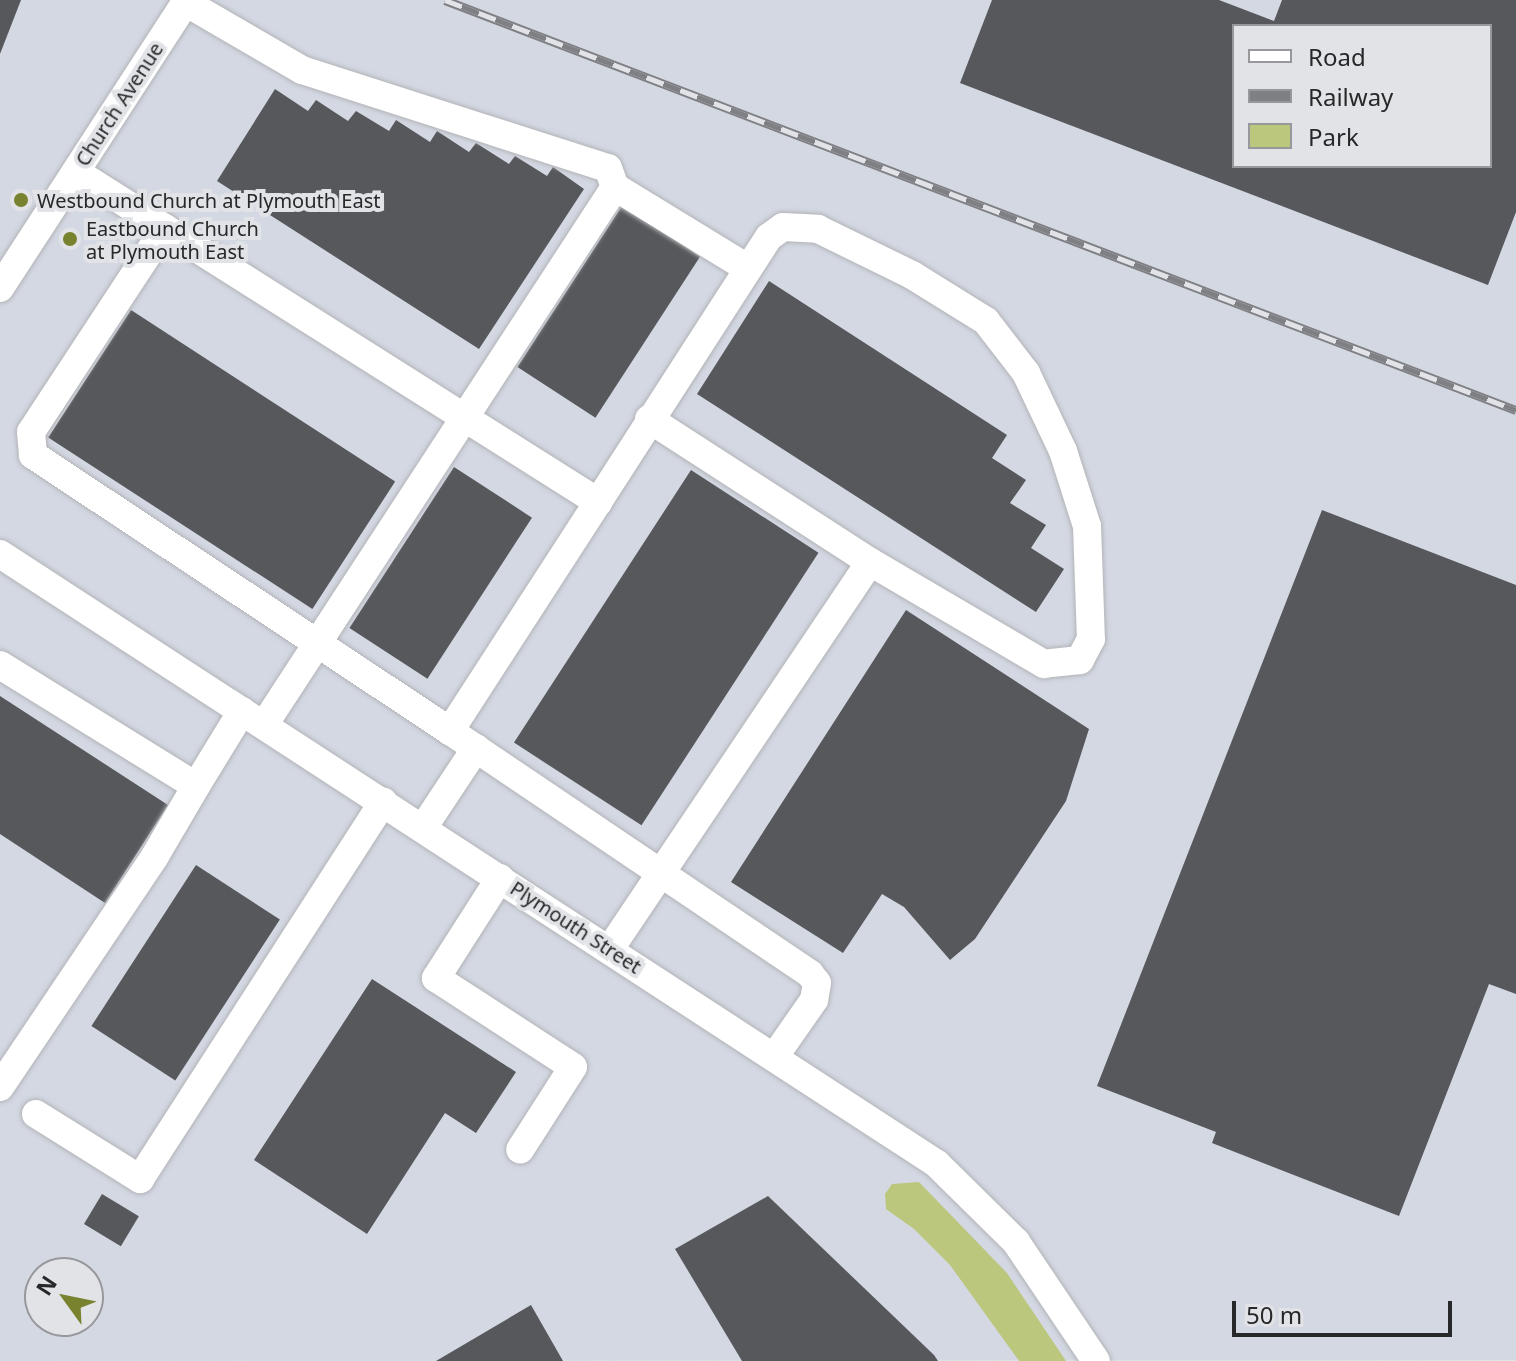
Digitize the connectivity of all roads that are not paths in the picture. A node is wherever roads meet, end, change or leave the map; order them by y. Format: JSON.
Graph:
{"nodes":[{"id":1,"x":186,"y":1,"type":"edge"},
{"id":2,"x":76,"y":172,"type":"junction"},
{"id":3,"x":615,"y":187,"type":"junction"},
{"id":4,"x":165,"y":228,"type":"junction"},
{"id":5,"x":747,"y":268,"type":"junction"},
{"id":6,"x":0,"y":288,"type":"edge"},
{"id":7,"x":466,"y":419,"type":"junction"},
{"id":8,"x":649,"y":419,"type":"junction"},
{"id":9,"x":598,"y":502,"type":"junction"},
{"id":10,"x":0,"y":554,"type":"edge"},
{"id":11,"x":870,"y":562,"type":"junction"},
{"id":12,"x":317,"y":645,"type":"junction"},
{"id":13,"x":0,"y":665,"type":"edge"},
{"id":14,"x":253,"y":718,"type":"junction"},
{"id":15,"x":450,"y":731,"type":"junction"},
{"id":16,"x":476,"y":748,"type":"junction"},
{"id":17,"x":196,"y":786,"type":"junction"},
{"id":18,"x":383,"y":802,"type":"junction"},
{"id":19,"x":423,"y":828,"type":"junction"},
{"id":20,"x":660,"y":873,"type":"junction"},
{"id":21,"x":500,"y":878,"type":"junction"},
{"id":22,"x":610,"y":949,"type":"junction"},
{"id":23,"x":775,"y":1056,"type":"junction"},
{"id":24,"x":0,"y":1087,"type":"edge"},
{"id":25,"x":36,"y":1114,"type":"dead end"},
{"id":26,"x":520,"y":1150,"type":"dead end"},
{"id":27,"x":1096,"y":1361,"type":"edge"}],
"edges":[{"from":1,"to":2,"type":"street","name":"Church Avenue"},
{"from":1,"to":3,"type":"street"},
{"from":2,"to":4,"type":"street"},
{"from":2,"to":6,"type":"street","name":"Church Avenue"},
{"from":3,"to":5,"type":"street"},
{"from":3,"to":7,"type":"street"},
{"from":4,"to":7,"type":"street"},
{"from":4,"to":12,"type":"street"},
{"from":5,"to":8,"type":"street"},
{"from":5,"to":11,"type":"street"},
{"from":7,"to":9,"type":"street"},
{"from":7,"to":12,"type":"street"},
{"from":8,"to":9,"type":"street"},
{"from":8,"to":11,"type":"street"},
{"from":9,"to":15,"type":"street"},
{"from":10,"to":14,"type":"street","name":"Plymouth Street"},
{"from":11,"to":20,"type":"street"},
{"from":12,"to":14,"type":"street"},
{"from":12,"to":15,"type":"street"},
{"from":13,"to":17,"type":"street"},
{"from":14,"to":17,"type":"street"},
{"from":14,"to":18,"type":"street","name":"Plymouth Street"},
{"from":15,"to":16,"type":"street"},
{"from":16,"to":19,"type":"street"},
{"from":16,"to":20,"type":"street"},
{"from":17,"to":24,"type":"street"},
{"from":18,"to":19,"type":"street","name":"Plymouth Street"},
{"from":18,"to":25,"type":"street"},
{"from":19,"to":21,"type":"street","name":"Plymouth Street"},
{"from":20,"to":22,"type":"street"},
{"from":20,"to":23,"type":"street"},
{"from":21,"to":22,"type":"street","name":"Plymouth Street"},
{"from":21,"to":26,"type":"street"},
{"from":22,"to":23,"type":"street","name":"Plymouth Street"},
{"from":23,"to":27,"type":"street","name":"Plymouth Street"}]}
